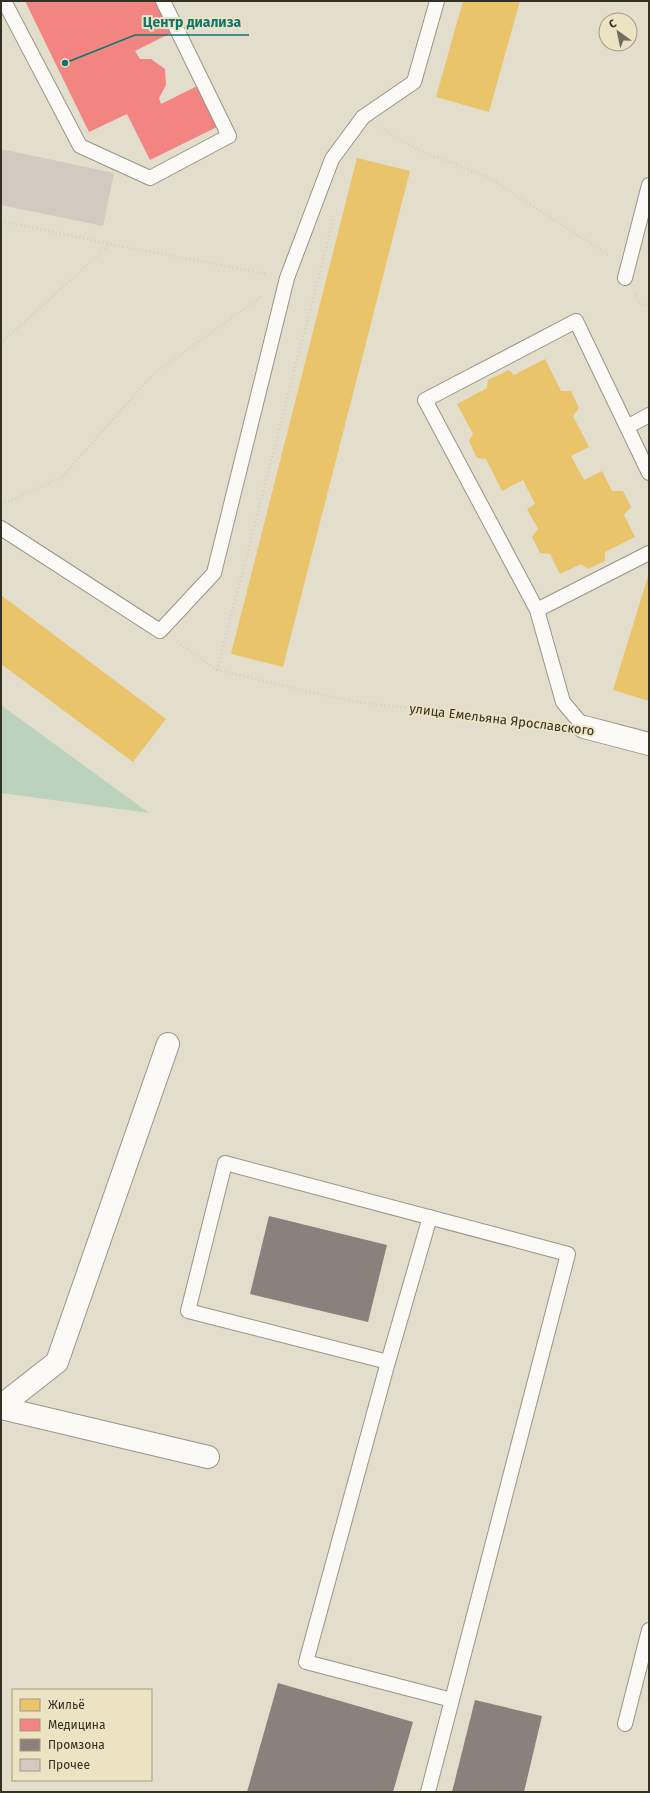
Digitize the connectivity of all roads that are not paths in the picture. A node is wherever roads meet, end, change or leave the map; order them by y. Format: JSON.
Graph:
{"nodes":[{"id":1,"x":4,"y":1,"type":"edge"},
{"id":2,"x":162,"y":1,"type":"edge"},
{"id":3,"x":437,"y":1,"type":"edge"},
{"id":4,"x":649,"y":185,"type":"edge"},
{"id":5,"x":625,"y":278,"type":"road end"},
{"id":6,"x":649,"y":415,"type":"edge"},
{"id":7,"x":627,"y":427,"type":"junction"},
{"id":8,"x":649,"y":473,"type":"edge"},
{"id":9,"x":1,"y":528,"type":"edge"},
{"id":10,"x":649,"y":553,"type":"edge"},
{"id":11,"x":537,"y":610,"type":"junction"},
{"id":12,"x":584,"y":727,"type":"joint"},
{"id":13,"x":649,"y":744,"type":"edge"},
{"id":14,"x":168,"y":1044,"type":"dead end"},
{"id":15,"x":430,"y":1217,"type":"junction"},
{"id":16,"x":388,"y":1362,"type":"junction"},
{"id":17,"x":1,"y":1407,"type":"edge"},
{"id":18,"x":208,"y":1456,"type":"dead end"},
{"id":19,"x":649,"y":1630,"type":"edge"},
{"id":20,"x":452,"y":1700,"type":"junction"},
{"id":21,"x":625,"y":1724,"type":"dead end"},
{"id":22,"x":428,"y":1792,"type":"edge"}],
"edges":[{"from":1,"to":2,"type":"lane"},
{"from":3,"to":9,"type":"lane"},
{"from":4,"to":5,"type":"lane"},
{"from":6,"to":7,"type":"lane"},
{"from":7,"to":8,"type":"lane"},
{"from":7,"to":11,"type":"lane"},
{"from":10,"to":11,"type":"lane"},
{"from":11,"to":12,"type":"lane"},
{"from":12,"to":13,"type":"street","name":"улица Емельяна Ярославского"},
{"from":14,"to":17,"type":"street"},
{"from":15,"to":16,"type":"lane"},
{"from":15,"to":16,"type":"lane"},
{"from":15,"to":20,"type":"lane"},
{"from":16,"to":20,"type":"lane"},
{"from":17,"to":18,"type":"street"},
{"from":19,"to":21,"type":"lane"},
{"from":20,"to":22,"type":"lane"}]}
